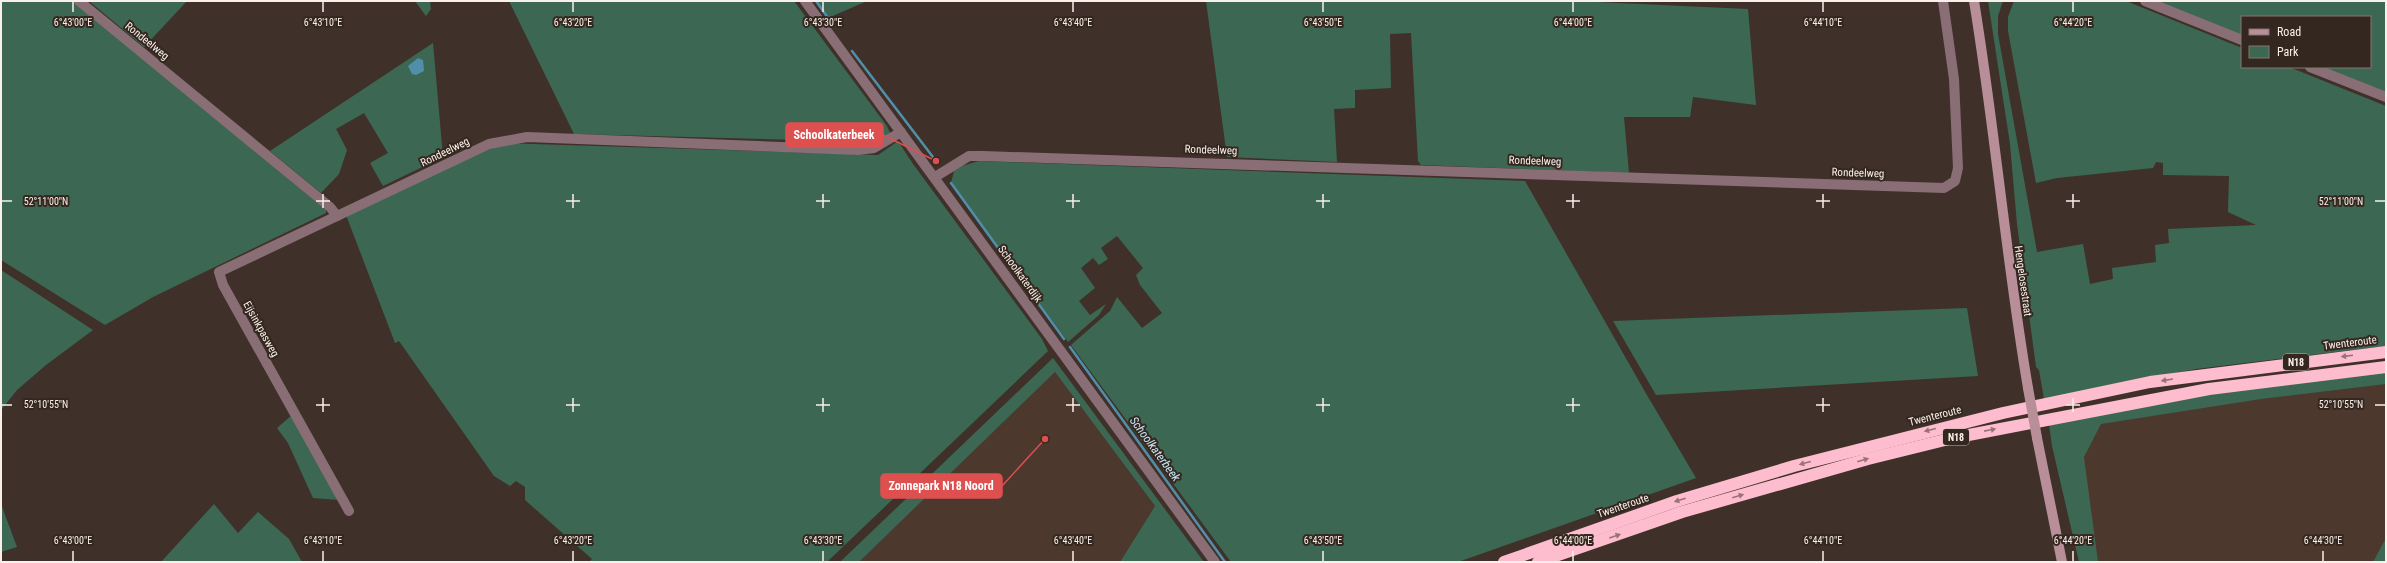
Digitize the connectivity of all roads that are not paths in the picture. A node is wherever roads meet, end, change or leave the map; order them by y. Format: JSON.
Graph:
{"nodes":[{"id":1,"x":80,"y":1,"type":"edge"},
{"id":2,"x":805,"y":1,"type":"edge"},
{"id":3,"x":1944,"y":1,"type":"edge"},
{"id":4,"x":1974,"y":1,"type":"edge"},
{"id":5,"x":2145,"y":1,"type":"edge"},
{"id":6,"x":2241,"y":40,"type":"edge"},
{"id":7,"x":2312,"y":68,"type":"edge"},
{"id":8,"x":2386,"y":98,"type":"edge"},
{"id":9,"x":901,"y":132,"type":"junction"},
{"id":10,"x":936,"y":177,"type":"junction"},
{"id":11,"x":337,"y":216,"type":"junction"},
{"id":12,"x":2386,"y":352,"type":"edge"},
{"id":13,"x":2386,"y":367,"type":"edge"},
{"id":14,"x":349,"y":511,"type":"dead end"},
{"id":15,"x":1215,"y":562,"type":"edge"},
{"id":16,"x":1504,"y":562,"type":"edge"},
{"id":17,"x":1538,"y":562,"type":"edge"},
{"id":18,"x":2062,"y":562,"type":"edge"}],
"edges":[{"from":1,"to":11,"type":"street","name":"Rondeelweg"},
{"from":2,"to":9,"type":"street","name":"Schoolkaterdijk"},
{"from":3,"to":10,"type":"street","name":"Rondeelweg"},
{"from":4,"to":18,"type":"main road","name":"Hengelosestraat","bridge":true},
{"from":5,"to":6,"type":"street"},
{"from":7,"to":8,"type":"street"},
{"from":9,"to":10,"type":"street","name":"Schoolkaterdijk"},
{"from":9,"to":11,"type":"street","name":"Rondeelweg"},
{"from":10,"to":15,"type":"street","name":"Schoolkaterdijk"},
{"from":11,"to":14,"type":"street","name":"Eijsinkpasweg"},
{"from":12,"to":16,"type":"highway","name":"Twenteroute","number":"N18","one_way":true},
{"from":17,"to":13,"type":"highway","number":"N18","one_way":true}]}
